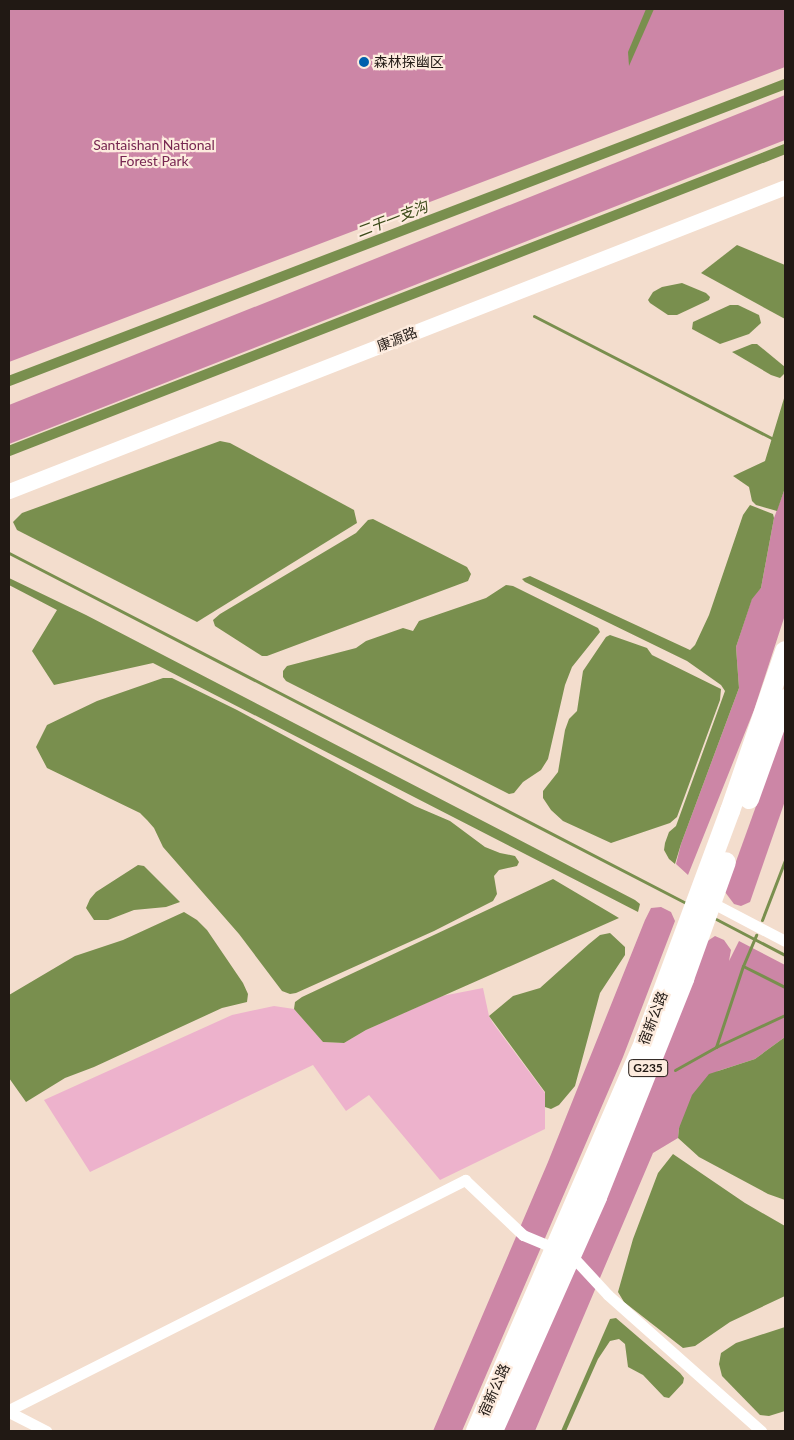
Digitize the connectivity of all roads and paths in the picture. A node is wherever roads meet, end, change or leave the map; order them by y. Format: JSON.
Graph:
{"nodes":[{"id":1,"x":785,"y":187,"type":"edge"},
{"id":2,"x":9,"y":491,"type":"edge"},
{"id":3,"x":785,"y":651,"type":"edge"},
{"id":4,"x":785,"y":698,"type":"edge"},
{"id":5,"x":705,"y":899,"type":"junction"},
{"id":6,"x":785,"y":942,"type":"edge"},
{"id":7,"x":563,"y":1252,"type":"junction"},
{"id":8,"x":9,"y":1411,"type":"edge"},
{"id":9,"x":46,"y":1431,"type":"edge"},
{"id":10,"x":476,"y":1431,"type":"edge"},
{"id":11,"x":493,"y":1431,"type":"edge"},
{"id":12,"x":761,"y":1431,"type":"edge"}],
"edges":[{"from":1,"to":2,"type":"street","name":"康源路"},
{"from":3,"to":5,"type":"highway","name":"宿新公路"},
{"from":4,"to":5,"type":"highway","name":"宿新公路","number":"G235"},
{"from":5,"to":6,"type":"street"},
{"from":5,"to":7,"type":"highway","name":"宿新公路","number":"G235"},
{"from":7,"to":8,"type":"street"},
{"from":7,"to":10,"type":"highway","name":"宿新公路"},
{"from":7,"to":11,"type":"highway","name":"宿新公路","number":"G235"},
{"from":7,"to":12,"type":"street"},
{"from":8,"to":9,"type":"street"}]}
